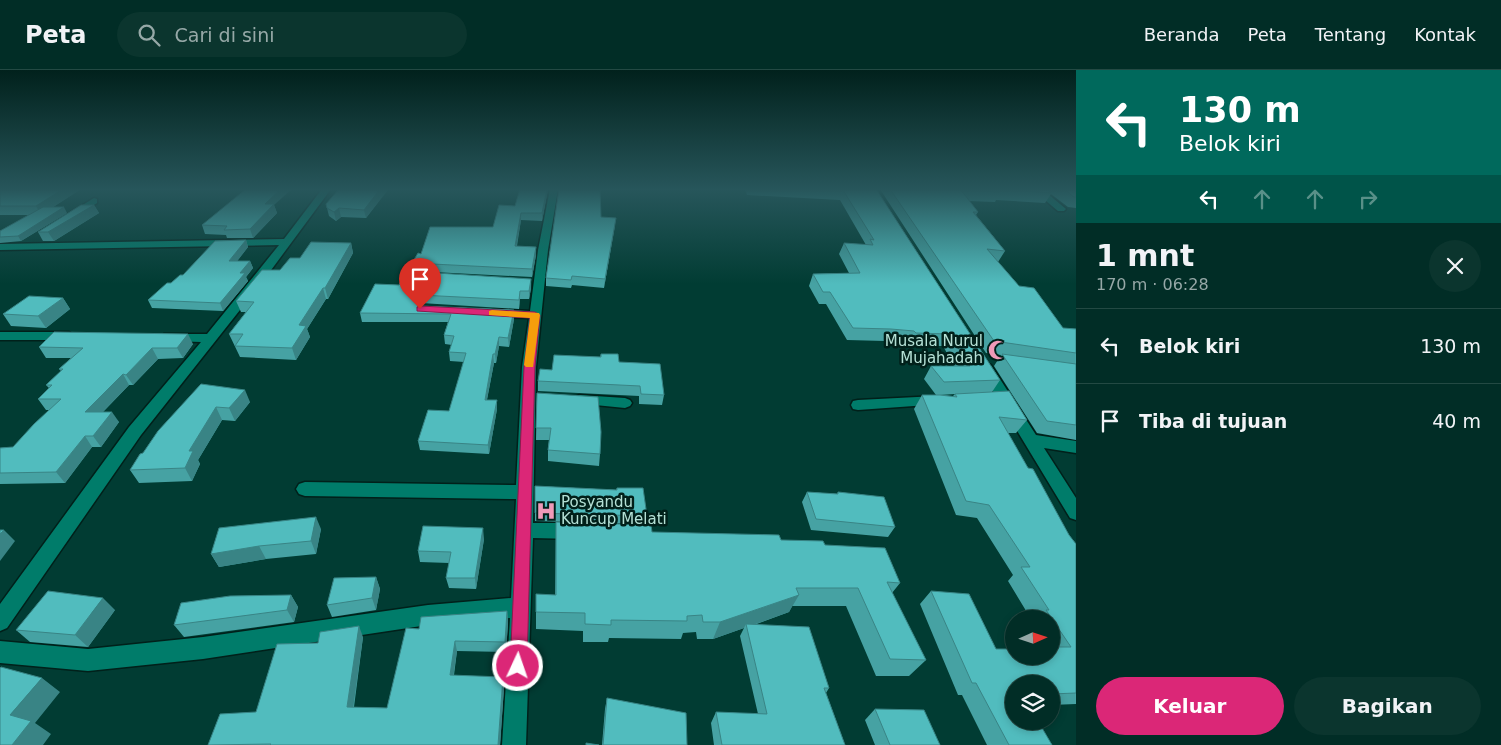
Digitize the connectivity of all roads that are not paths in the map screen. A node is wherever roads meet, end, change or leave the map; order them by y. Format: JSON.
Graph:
{"nodes":[{"id":1,"x":302,"y":220,"type":"edge"},
{"id":2,"x":547,"y":220,"type":"edge"},
{"id":3,"x":40,"y":237,"type":"edge"},
{"id":4,"x":285,"y":242,"type":"junction"},
{"id":5,"x":0,"y":247,"type":"edge"},
{"id":6,"x":24,"y":247,"type":"junction"},
{"id":7,"x":480,"y":312,"type":"edge"},
{"id":8,"x":535,"y":315,"type":"junction"},
{"id":9,"x":0,"y":336,"type":"edge"},
{"id":10,"x":86,"y":336,"type":"edge"},
{"id":11,"x":153,"y":337,"type":"edge"},
{"id":12,"x":210,"y":338,"type":"junction"},
{"id":13,"x":999,"y":361,"type":"dead end"},
{"id":14,"x":1004,"y":398,"type":"junction"},
{"id":15,"x":567,"y":399,"type":"edge"},
{"id":16,"x":984,"y":399,"type":"edge"},
{"id":17,"x":954,"y":401,"type":"edge"},
{"id":18,"x":626,"y":403,"type":"dead end"},
{"id":19,"x":858,"y":405,"type":"dead end"},
{"id":20,"x":1030,"y":440,"type":"junction"},
{"id":21,"x":1076,"y":447,"type":"edge"},
{"id":22,"x":305,"y":489,"type":"dead end"},
{"id":23,"x":526,"y":492,"type":"junction"},
{"id":24,"x":1076,"y":513,"type":"edge"},
{"id":25,"x":524,"y":530,"type":"junction"},
{"id":26,"x":592,"y":532,"type":"edge"},
{"id":27,"x":522,"y":607,"type":"junction"},
{"id":28,"x":0,"y":621,"type":"edge"},
{"id":29,"x":0,"y":652,"type":"edge"},
{"id":30,"x":514,"y":745,"type":"edge"}],
"edges":[{"from":1,"to":4,"type":"street"},
{"from":2,"to":8,"type":"street"},
{"from":3,"to":6,"type":"street"},
{"from":4,"to":6,"type":"street"},
{"from":4,"to":12,"type":"street"},
{"from":5,"to":6,"type":"street"},
{"from":7,"to":8,"type":"street"},
{"from":8,"to":23,"type":"street"},
{"from":9,"to":10,"type":"street"},
{"from":11,"to":12,"type":"street"},
{"from":12,"to":28,"type":"street"},
{"from":13,"to":14,"type":"street"},
{"from":14,"to":16,"type":"street"},
{"from":14,"to":20,"type":"street"},
{"from":15,"to":18,"type":"street"},
{"from":17,"to":19,"type":"street"},
{"from":20,"to":21,"type":"street"},
{"from":20,"to":24,"type":"street"},
{"from":22,"to":23,"type":"street"},
{"from":23,"to":25,"type":"street"},
{"from":25,"to":26,"type":"street"},
{"from":25,"to":27,"type":"street"},
{"from":27,"to":29,"type":"street"},
{"from":27,"to":30,"type":"street"}]}
